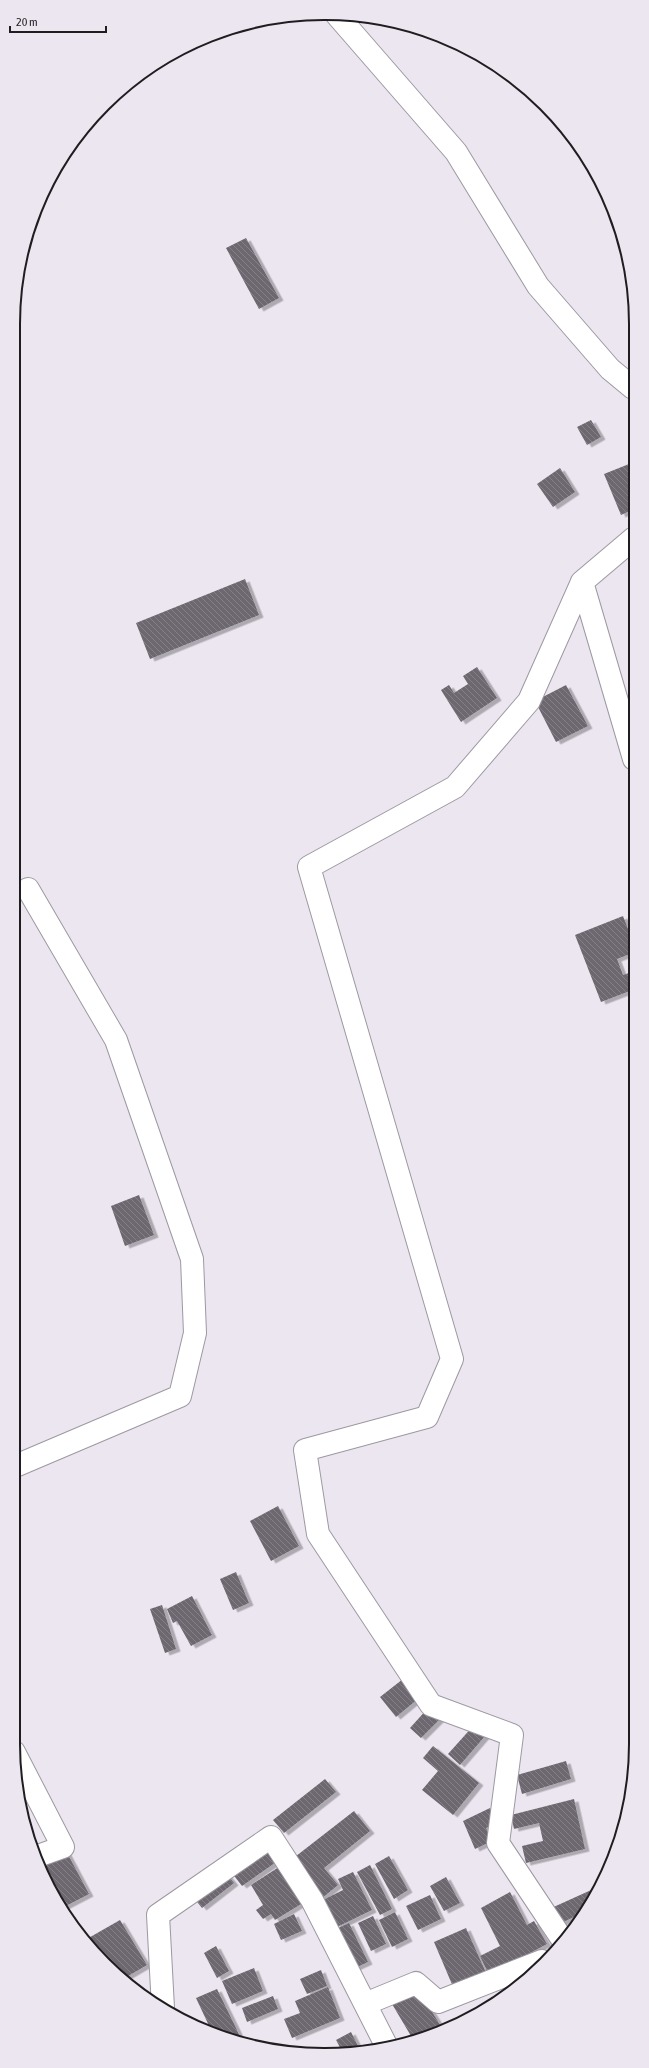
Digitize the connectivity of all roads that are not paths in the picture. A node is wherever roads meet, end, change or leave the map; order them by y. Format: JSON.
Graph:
{"nodes":[{"id":1,"x":342,"y":21,"type":"edge"},
{"id":2,"x":629,"y":384,"type":"edge"},
{"id":3,"x":629,"y":542,"type":"edge"},
{"id":4,"x":582,"y":582,"type":"junction"},
{"id":5,"x":629,"y":742,"type":"edge"},
{"id":6,"x":28,"y":889,"type":"dead end"},
{"id":7,"x":20,"y":1464,"type":"edge"},
{"id":8,"x":21,"y":1766,"type":"edge"},
{"id":9,"x":41,"y":1855,"type":"edge"},
{"id":10,"x":560,"y":1936,"type":"edge"},
{"id":11,"x":534,"y":1964,"type":"edge"},
{"id":12,"x":163,"y":2002,"type":"edge"},
{"id":13,"x":365,"y":2004,"type":"junction"},
{"id":14,"x":384,"y":2042,"type":"edge"}],
"edges":[{"from":1,"to":2,"type":"street"},
{"from":3,"to":4,"type":"street"},
{"from":4,"to":5,"type":"street"},
{"from":4,"to":10,"type":"street"},
{"from":6,"to":7,"type":"street"},
{"from":8,"to":9,"type":"street"},
{"from":11,"to":13,"type":"street"},
{"from":12,"to":13,"type":"street"},
{"from":13,"to":14,"type":"street"}]}
